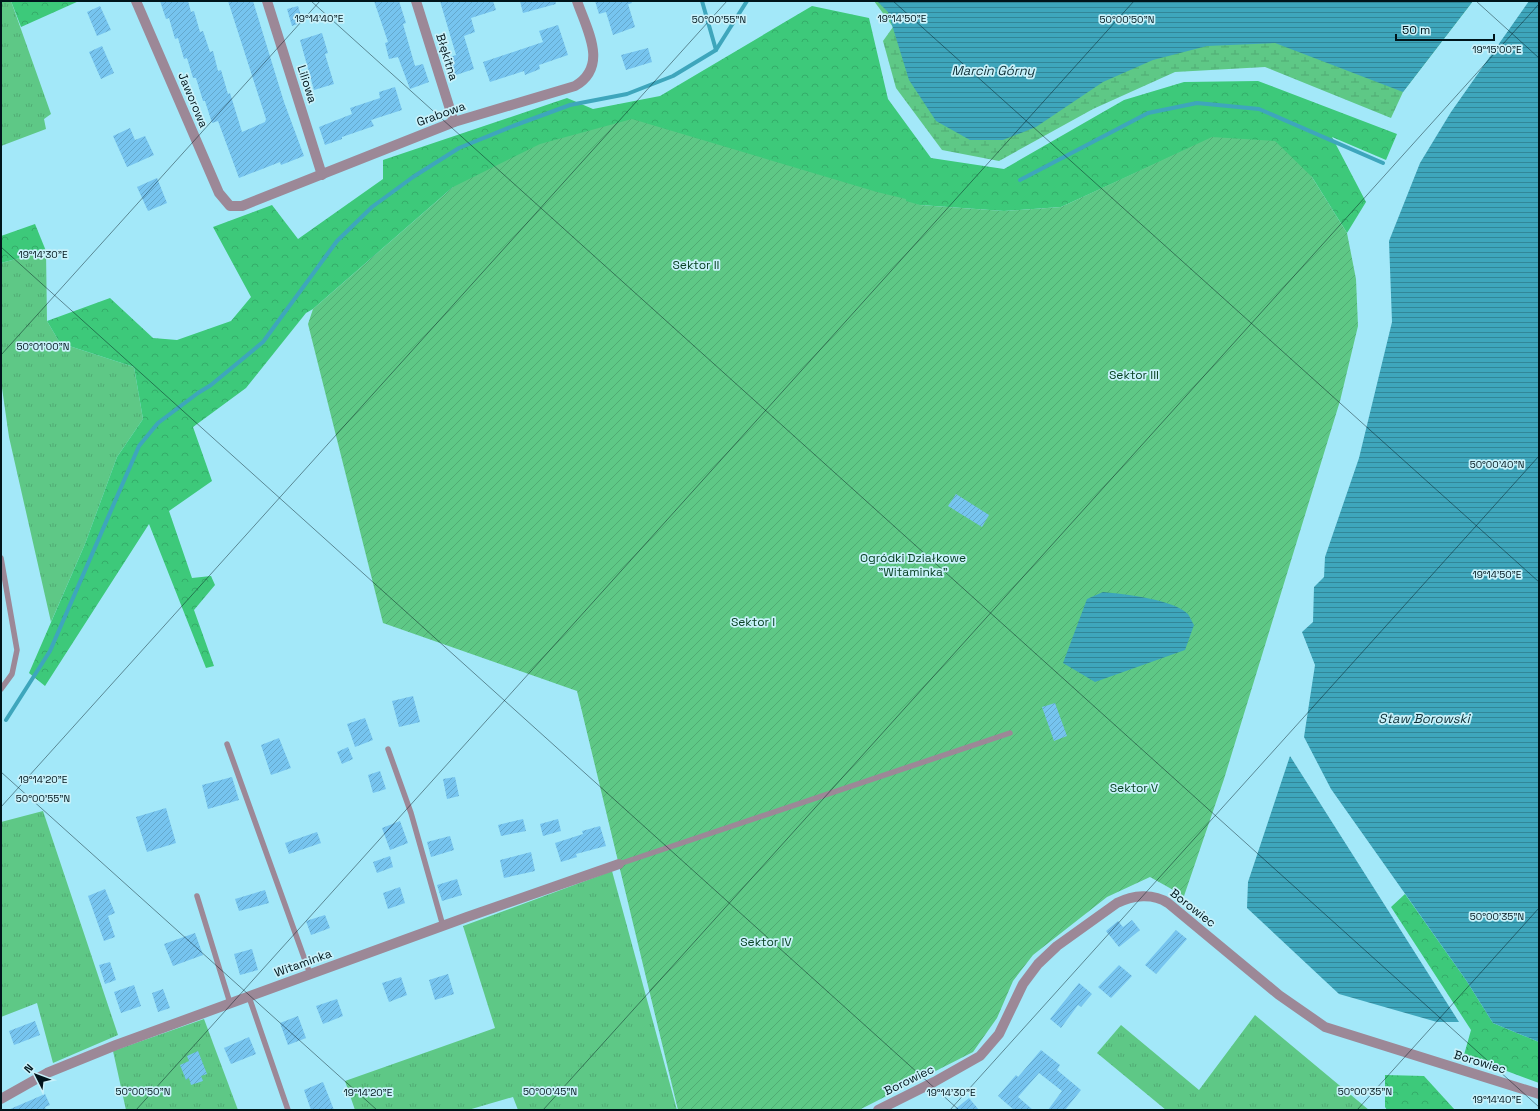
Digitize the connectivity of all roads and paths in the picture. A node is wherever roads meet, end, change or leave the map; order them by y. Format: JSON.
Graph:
{"nodes":[{"id":1,"x":136,"y":1,"type":"edge"},
{"id":2,"x":267,"y":1,"type":"edge"},
{"id":3,"x":416,"y":1,"type":"edge"},
{"id":4,"x":577,"y":1,"type":"edge"},
{"id":5,"x":454,"y":122,"type":"junction"},
{"id":6,"x":322,"y":175,"type":"junction"},
{"id":7,"x":230,"y":206,"type":"joint"},
{"id":8,"x":1,"y":558,"type":"edge"},
{"id":9,"x":1,"y":689,"type":"edge"},
{"id":10,"x":1010,"y":733,"type":"dead end"},
{"id":11,"x":226,"y":744,"type":"dead end"},
{"id":12,"x":388,"y":749,"type":"dead end"},
{"id":13,"x":619,"y":864,"type":"joint"},
{"id":14,"x":197,"y":896,"type":"dead end"},
{"id":15,"x":443,"y":926,"type":"junction"},
{"id":16,"x":310,"y":974,"type":"junction"},
{"id":17,"x":249,"y":997,"type":"junction"},
{"id":18,"x":230,"y":1003,"type":"junction"},
{"id":19,"x":1539,"y":1094,"type":"edge"},
{"id":20,"x":1,"y":1099,"type":"edge"},
{"id":21,"x":288,"y":1110,"type":"edge"},
{"id":22,"x":878,"y":1110,"type":"edge"}],
"edges":[{"from":1,"to":7,"type":"street","name":"Jaworowa"},
{"from":2,"to":6,"type":"street","name":"Liliowa"},
{"from":3,"to":5,"type":"street","name":"Błękitna"},
{"from":4,"to":5,"type":"street","name":"Grabowa"},
{"from":5,"to":6,"type":"street","name":"Grabowa"},
{"from":6,"to":7,"type":"street","name":"Grabowa"},
{"from":8,"to":9,"type":"lane"},
{"from":10,"to":13,"type":"lane"},
{"from":11,"to":16,"type":"lane"},
{"from":12,"to":15,"type":"lane"},
{"from":13,"to":15,"type":"street","name":"Witaminka"},
{"from":14,"to":18,"type":"lane"},
{"from":15,"to":16,"type":"street","name":"Witaminka"},
{"from":16,"to":17,"type":"street","name":"Witaminka"},
{"from":17,"to":18,"type":"street","name":"Witaminka"},
{"from":17,"to":21,"type":"lane"},
{"from":18,"to":20,"type":"street","name":"Witaminka"},
{"from":19,"to":22,"type":"street","name":"Borowiec"}]}
